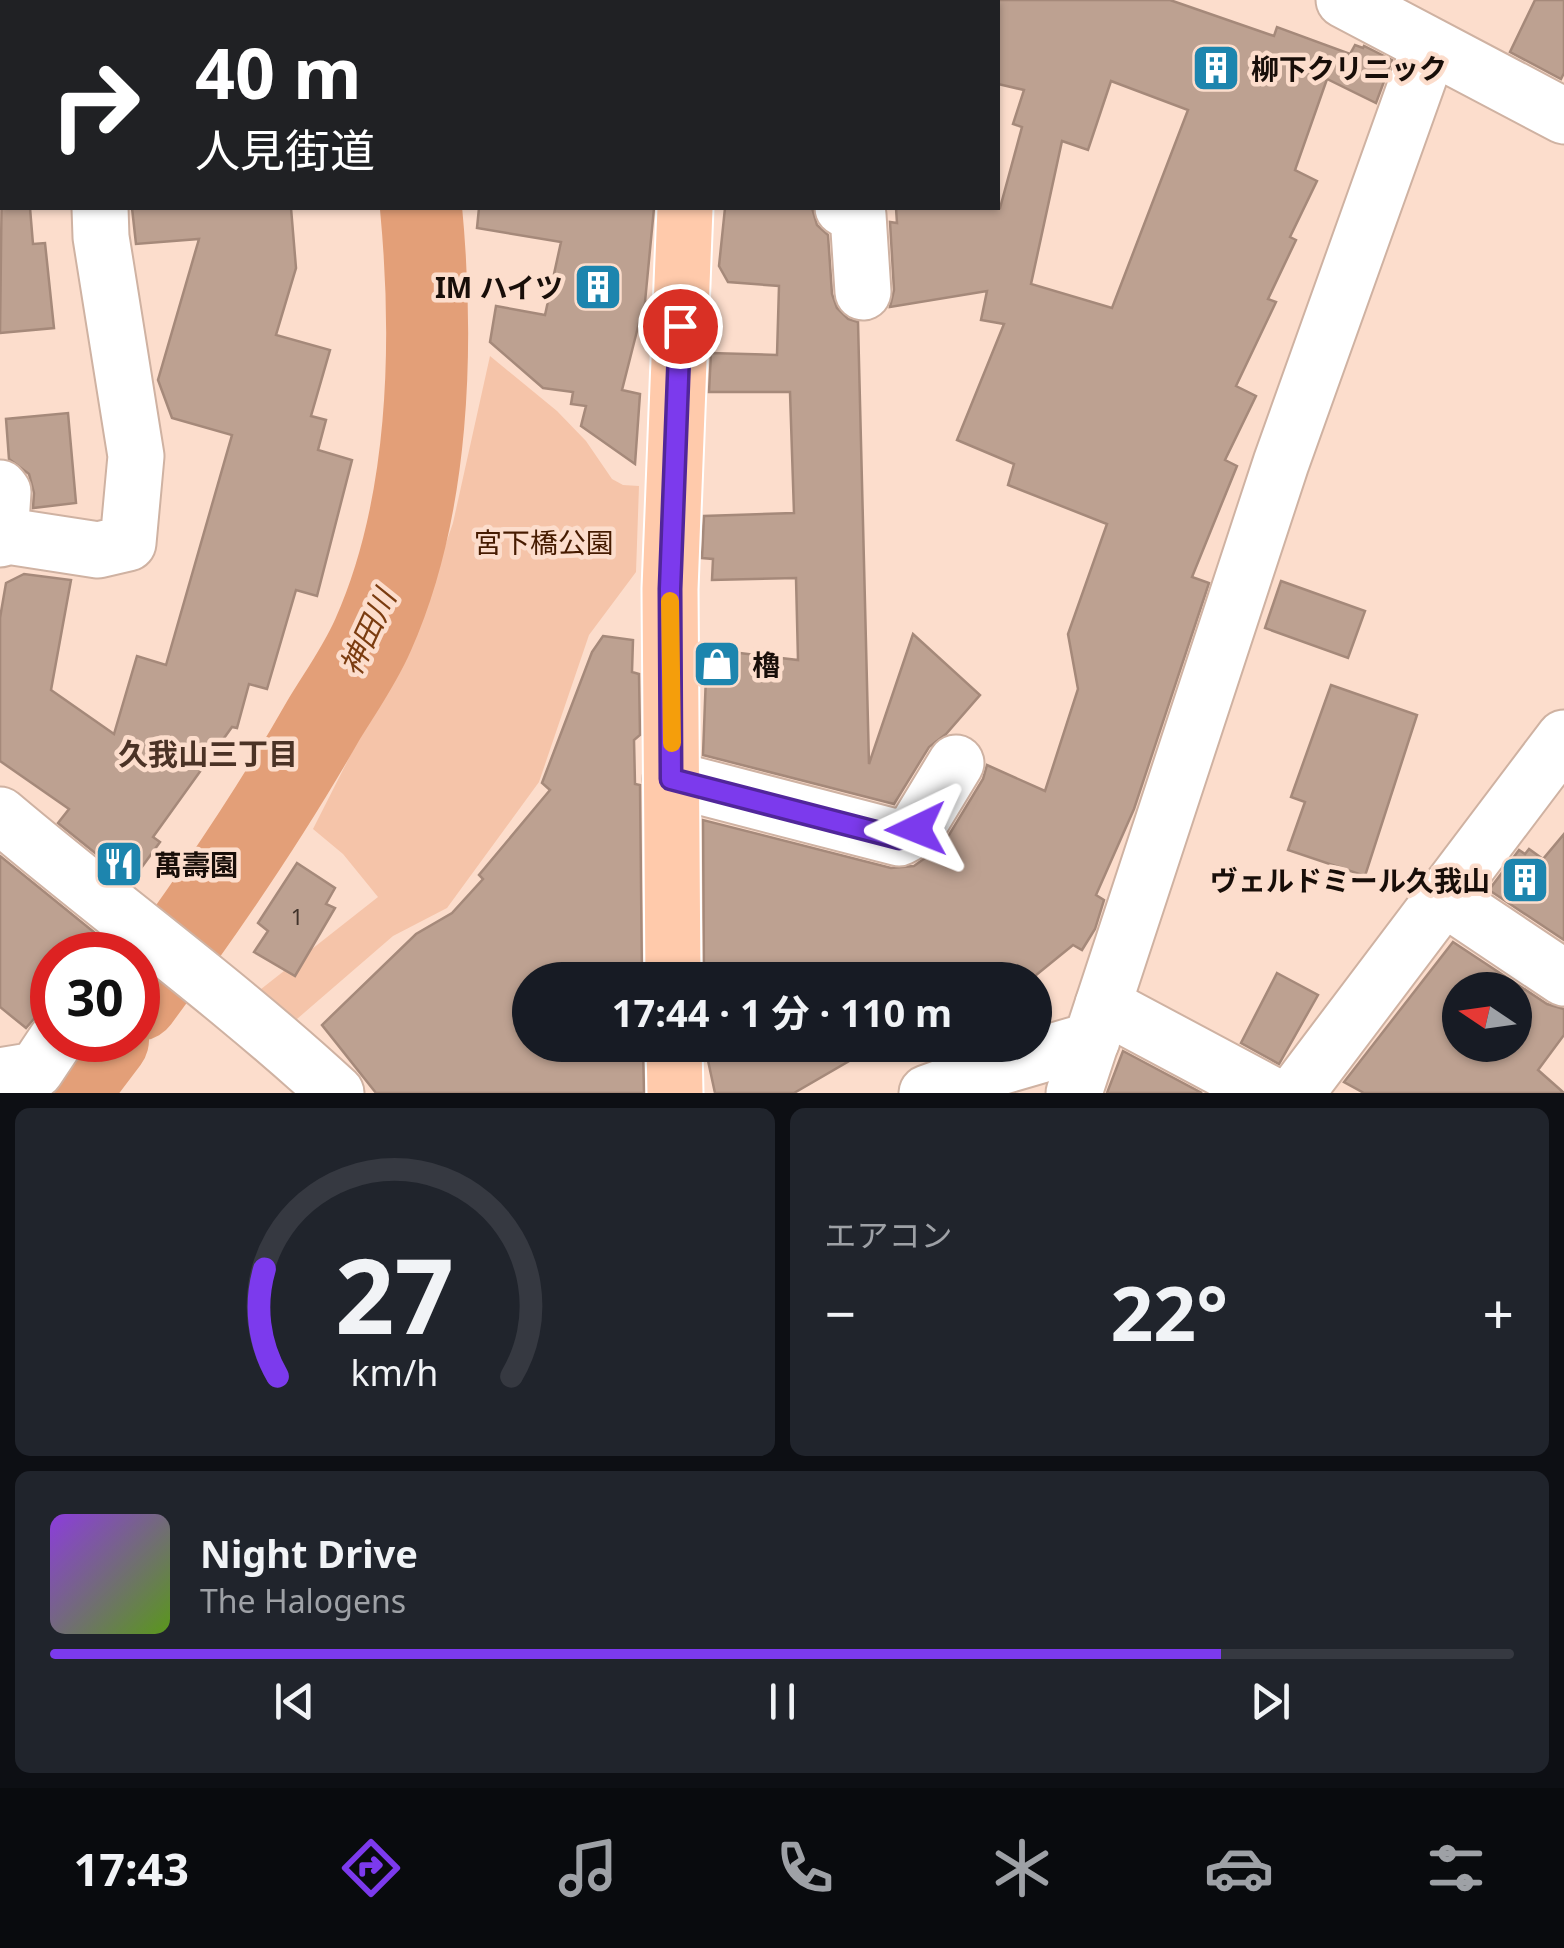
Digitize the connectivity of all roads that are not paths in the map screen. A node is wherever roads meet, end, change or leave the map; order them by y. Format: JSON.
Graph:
{"nodes":[{"id":1,"x":1345,"y":0,"type":"edge"},
{"id":2,"x":1430,"y":46,"type":"junction"},
{"id":3,"x":1564,"y":116,"type":"edge"},
{"id":4,"x":100,"y":210,"type":"edge"},
{"id":5,"x":685,"y":210,"type":"edge"},
{"id":6,"x":849,"y":210,"type":"edge"},
{"id":7,"x":862,"y":292,"type":"dead end"},
{"id":8,"x":0,"y":520,"type":"edge"},
{"id":9,"x":1564,"y":738,"type":"edge"},
{"id":10,"x":956,"y":763,"type":"dead end"},
{"id":11,"x":671,"y":779,"type":"junction"},
{"id":12,"x":0,"y":815,"type":"edge"},
{"id":13,"x":1443,"y":897,"type":"junction"},
{"id":14,"x":126,"y":932,"type":"edge"},
{"id":15,"x":160,"y":952,"type":"edge"},
{"id":16,"x":674,"y":962,"type":"edge"},
{"id":17,"x":1564,"y":978,"type":"edge"},
{"id":18,"x":1098,"y":1022,"type":"junction"},
{"id":19,"x":41,"y":1062,"type":"edge"},
{"id":20,"x":674,"y":1062,"type":"edge"},
{"id":21,"x":0,"y":1076,"type":"edge"},
{"id":22,"x":336,"y":1093,"type":"edge"},
{"id":23,"x":675,"y":1093,"type":"edge"},
{"id":24,"x":927,"y":1093,"type":"edge"},
{"id":25,"x":1074,"y":1093,"type":"edge"},
{"id":26,"x":1268,"y":1093,"type":"edge"},
{"id":27,"x":1296,"y":1093,"type":"edge"}],
"edges":[{"from":1,"to":2,"type":"street"},
{"from":2,"to":3,"type":"street"},
{"from":2,"to":18,"type":"street"},
{"from":4,"to":8,"type":"street"},
{"from":5,"to":11,"type":"main road"},
{"from":6,"to":7,"type":"street"},
{"from":9,"to":13,"type":"street"},
{"from":10,"to":11,"type":"street"},
{"from":11,"to":16,"type":"main road"},
{"from":12,"to":14,"type":"street"},
{"from":13,"to":17,"type":"street"},
{"from":13,"to":27,"type":"street"},
{"from":15,"to":22,"type":"street"},
{"from":18,"to":24,"type":"street"},
{"from":18,"to":25,"type":"street"},
{"from":18,"to":26,"type":"street"},
{"from":19,"to":21,"type":"street"},
{"from":20,"to":23,"type":"main road"}]}
